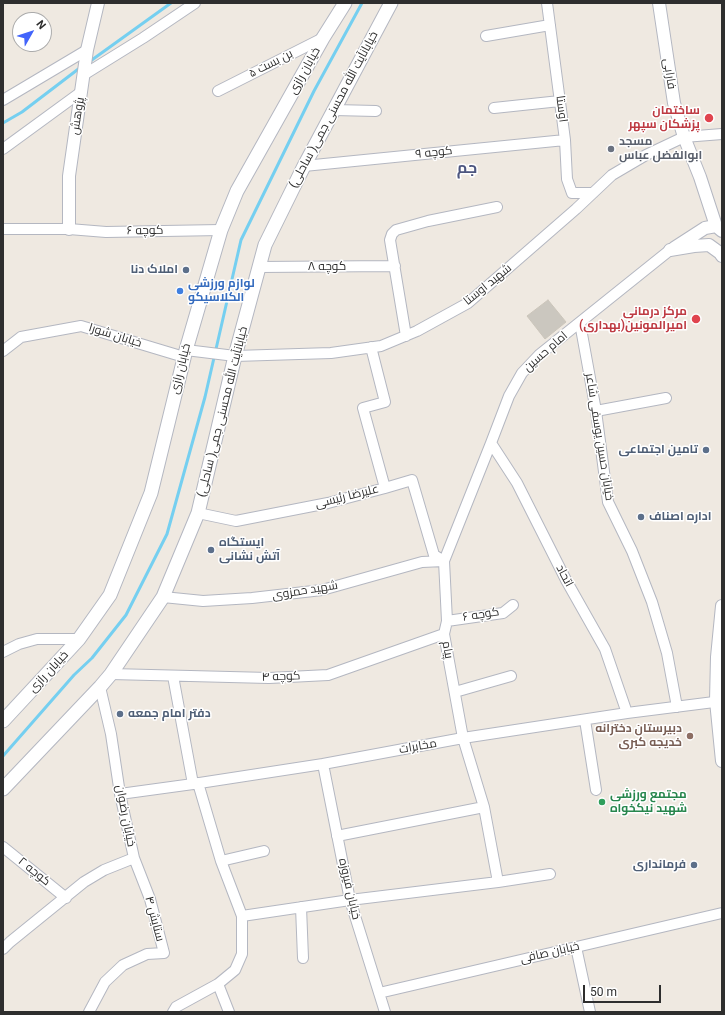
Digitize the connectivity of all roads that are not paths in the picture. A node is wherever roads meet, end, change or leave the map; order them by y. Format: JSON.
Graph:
{"nodes":[{"id":1,"x":98,"y":3,"type":"edge"},
{"id":2,"x":195,"y":3,"type":"edge"},
{"id":3,"x":345,"y":3,"type":"edge"},
{"id":4,"x":391,"y":3,"type":"edge"},
{"id":5,"x":547,"y":3,"type":"edge"},
{"id":6,"x":659,"y":3,"type":"edge"},
{"id":7,"x":550,"y":24,"type":"junction"},
{"id":8,"x":486,"y":36,"type":"dead end"},
{"id":9,"x":323,"y":38,"type":"junction"},
{"id":10,"x":87,"y":53,"type":"junction"},
{"id":11,"x":85,"y":73,"type":"junction"},
{"id":12,"x":218,"y":91,"type":"dead end"},
{"id":13,"x":81,"y":92,"type":"junction"},
{"id":14,"x":3,"y":100,"type":"edge"},
{"id":15,"x":560,"y":101,"type":"junction"},
{"id":16,"x":494,"y":108,"type":"dead end"},
{"id":17,"x":334,"y":110,"type":"junction"},
{"id":18,"x":376,"y":111,"type":"dead end"},
{"id":19,"x":722,"y":134,"type":"edge"},
{"id":20,"x":684,"y":137,"type":"junction"},
{"id":21,"x":565,"y":140,"type":"junction"},
{"id":22,"x":3,"y":149,"type":"edge"},
{"id":23,"x":304,"y":166,"type":"junction"},
{"id":24,"x":593,"y":193,"type":"junction"},
{"id":25,"x":497,"y":207,"type":"dead end"},
{"id":26,"x":719,"y":228,"type":"edge"},
{"id":27,"x":3,"y":229,"type":"edge"},
{"id":28,"x":69,"y":229,"type":"junction"},
{"id":29,"x":221,"y":230,"type":"junction"},
{"id":30,"x":670,"y":250,"type":"junction"},
{"id":31,"x":722,"y":256,"type":"edge"},
{"id":32,"x":395,"y":266,"type":"junction"},
{"id":33,"x":259,"y":267,"type":"junction"},
{"id":34,"x":580,"y":323,"type":"junction"},
{"id":35,"x":406,"y":336,"type":"junction"},
{"id":36,"x":371,"y":347,"type":"junction"},
{"id":37,"x":3,"y":351,"type":"edge"},
{"id":38,"x":185,"y":353,"type":"junction"},
{"id":39,"x":235,"y":356,"type":"junction"},
{"id":40,"x":666,"y":398,"type":"dead end"},
{"id":41,"x":596,"y":411,"type":"junction"},
{"id":42,"x":492,"y":443,"type":"junction"},
{"id":43,"x":385,"y":488,"type":"junction"},
{"id":44,"x":198,"y":513,"type":"junction"},
{"id":45,"x":444,"y":561,"type":"junction"},
{"id":46,"x":163,"y":596,"type":"junction"},
{"id":47,"x":513,"y":605,"type":"dead end"},
{"id":48,"x":722,"y":606,"type":"edge"},
{"id":49,"x":447,"y":621,"type":"junction"},
{"id":50,"x":444,"y":634,"type":"junction"},
{"id":51,"x":79,"y":639,"type":"junction"},
{"id":52,"x":3,"y":652,"type":"edge"},
{"id":53,"x":111,"y":674,"type":"junction"},
{"id":54,"x":173,"y":676,"type":"junction"},
{"id":55,"x":511,"y":676,"type":"dead end"},
{"id":56,"x":100,"y":687,"type":"junction"},
{"id":57,"x":454,"y":692,"type":"junction"},
{"id":58,"x":719,"y":701,"type":"edge"},
{"id":59,"x":677,"y":707,"type":"junction"},
{"id":60,"x":627,"y":713,"type":"junction"},
{"id":61,"x":585,"y":720,"type":"junction"},
{"id":62,"x":3,"y":721,"type":"edge"},
{"id":63,"x":463,"y":738,"type":"junction"},
{"id":64,"x":722,"y":761,"type":"edge"},
{"id":65,"x":323,"y":764,"type":"junction"},
{"id":66,"x":196,"y":784,"type":"junction"},
{"id":67,"x":3,"y":788,"type":"edge"},
{"id":68,"x":596,"y":790,"type":"dead end"},
{"id":69,"x":120,"y":794,"type":"junction"},
{"id":70,"x":484,"y":806,"type":"junction"},
{"id":71,"x":337,"y":836,"type":"junction"},
{"id":72,"x":3,"y":847,"type":"edge"},
{"id":73,"x":264,"y":852,"type":"dead end"},
{"id":74,"x":134,"y":858,"type":"junction"},
{"id":75,"x":221,"y":861,"type":"junction"},
{"id":76,"x":550,"y":874,"type":"dead end"},
{"id":77,"x":498,"y":882,"type":"junction"},
{"id":78,"x":66,"y":898,"type":"junction"},
{"id":79,"x":350,"y":900,"type":"junction"},
{"id":80,"x":301,"y":908,"type":"junction"},
{"id":81,"x":722,"y":914,"type":"edge"},
{"id":82,"x":242,"y":916,"type":"junction"},
{"id":83,"x":5,"y":943,"type":"edge"},
{"id":84,"x":576,"y":947,"type":"junction"},
{"id":85,"x":303,"y":958,"type":"dead end"},
{"id":86,"x":218,"y":984,"type":"junction"},
{"id":87,"x":378,"y":993,"type":"junction"},
{"id":88,"x":89,"y":1012,"type":"edge"},
{"id":89,"x":173,"y":1012,"type":"edge"},
{"id":90,"x":230,"y":1012,"type":"edge"},
{"id":91,"x":385,"y":1012,"type":"edge"},
{"id":92,"x":590,"y":1012,"type":"edge"}],
"edges":[{"from":1,"to":10,"type":"street","name":"پژوهش"},
{"from":2,"to":11,"type":"street"},
{"from":3,"to":9,"type":"main road","name":"خیابان رازی"},
{"from":4,"to":17,"type":"main road","name":"خیابانآیت الله محسنی جمی( ساحلی)"},
{"from":5,"to":7,"type":"street","name":"اوستا"},
{"from":6,"to":20,"type":"street","name":"فارابی"},
{"from":7,"to":8,"type":"street"},
{"from":7,"to":15,"type":"street","name":"اوستا"},
{"from":9,"to":12,"type":"street","name":"بن بست ۵"},
{"from":9,"to":29,"type":"main road","name":"خیابان رازی"},
{"from":10,"to":11,"type":"street","name":"پژوهش"},
{"from":10,"to":14,"type":"street"},
{"from":11,"to":13,"type":"street","name":"پژوهش"},
{"from":13,"to":22,"type":"street"},
{"from":13,"to":28,"type":"street","name":"پژوهش"},
{"from":15,"to":16,"type":"street"},
{"from":15,"to":21,"type":"street","name":"اوستا"},
{"from":17,"to":18,"type":"street"},
{"from":17,"to":23,"type":"main road","name":"خیابانآیت الله محسنی جمی( ساحلی)"},
{"from":19,"to":20,"type":"street"},
{"from":20,"to":24,"type":"street","name":"شهید اوستا"},
{"from":20,"to":26,"type":"street","name":"فارابی"},
{"from":21,"to":23,"type":"street","name":"کوچه ۹"},
{"from":21,"to":24,"type":"street","name":"اوستا"},
{"from":23,"to":33,"type":"main road","name":"خیابانآیت الله محسنی جمی( ساحلی)"},
{"from":24,"to":35,"type":"street","name":"شهید اوستا"},
{"from":25,"to":32,"type":"street"},
{"from":26,"to":30,"type":"street","name":"امام حسین"},
{"from":27,"to":28,"type":"street","name":"کوچه ۶"},
{"from":28,"to":29,"type":"street","name":"کوچه ۶"},
{"from":29,"to":38,"type":"main road","name":"خیابان رازی"},
{"from":30,"to":31,"type":"street"},
{"from":30,"to":34,"type":"street","name":"امام حسین"},
{"from":32,"to":33,"type":"street","name":"کوچه ۸"},
{"from":32,"to":35,"type":"street"},
{"from":33,"to":39,"type":"main road","name":"خیابانآیت الله محسنی جمی( ساحلی)"},
{"from":34,"to":41,"type":"street","name":"خیابان حسین یوسفی شاعر"},
{"from":34,"to":42,"type":"street","name":"امام حسین"},
{"from":35,"to":36,"type":"street","name":"شهید اوستا"},
{"from":36,"to":39,"type":"street","name":"شهید اوستا"},
{"from":36,"to":43,"type":"street","name":"علیرضا رئیسی"},
{"from":37,"to":38,"type":"street","name":"خیابان شورا"},
{"from":38,"to":39,"type":"street","name":"خیابان شورا"},
{"from":38,"to":51,"type":"main road","name":"خیابان رازی"},
{"from":39,"to":44,"type":"main road","name":"خیابانآیت الله محسنی جمی( ساحلی)"},
{"from":40,"to":41,"type":"street"},
{"from":41,"to":59,"type":"street","name":"خیابان حسین یوسفی شاعر"},
{"from":42,"to":45,"type":"street","name":"امام حسین"},
{"from":42,"to":60,"type":"street","name":"اتحاد"},
{"from":43,"to":44,"type":"street","name":"علیرضا رئیسی"},
{"from":43,"to":45,"type":"street"},
{"from":44,"to":46,"type":"main road","name":"خیابانآیت الله محسنی جمی( ساحلی)"},
{"from":45,"to":46,"type":"street","name":"شهید حمزوی"},
{"from":45,"to":49,"type":"street","name":"پیام"},
{"from":46,"to":53,"type":"main road","name":"خیابانآیت الله محسنی جمی( ساحلی)"},
{"from":47,"to":49,"type":"street","name":"کوچه ۶"},
{"from":48,"to":58,"type":"street"},
{"from":49,"to":50,"type":"street","name":"پیام"},
{"from":50,"to":54,"type":"street","name":"کوچه ۴"},
{"from":50,"to":57,"type":"street","name":"پیام"},
{"from":51,"to":52,"type":"street"},
{"from":51,"to":62,"type":"main road","name":"خیابان رازی"},
{"from":53,"to":54,"type":"street","name":"کوچه ۴"},
{"from":53,"to":56,"type":"main road","name":"خیابانآیت الله محسنی جمی( ساحلی)"},
{"from":54,"to":66,"type":"street"},
{"from":55,"to":57,"type":"street"},
{"from":56,"to":67,"type":"main road","name":"خیابانآیت الله محسنی جمی( ساحلی)"},
{"from":56,"to":69,"type":"street","name":"خیابان رضوان"},
{"from":57,"to":63,"type":"street","name":"پیام"},
{"from":58,"to":59,"type":"street","name":"مخابرات"},
{"from":58,"to":64,"type":"street"},
{"from":59,"to":60,"type":"street","name":"مخابرات"},
{"from":60,"to":61,"type":"street","name":"مخابرات"},
{"from":61,"to":63,"type":"street","name":"مخابرات"},
{"from":61,"to":68,"type":"street"},
{"from":63,"to":65,"type":"street","name":"مخابرات"},
{"from":63,"to":70,"type":"street","name":"پیام"},
{"from":65,"to":66,"type":"street","name":"مخابرات"},
{"from":65,"to":71,"type":"street","name":"خیابان فیروزه"},
{"from":66,"to":69,"type":"street","name":"مخابرات"},
{"from":66,"to":75,"type":"street"},
{"from":69,"to":74,"type":"street","name":"خیابان رضوان"},
{"from":70,"to":71,"type":"street"},
{"from":70,"to":77,"type":"street","name":"پیام"},
{"from":71,"to":79,"type":"street","name":"خیابان فیروزه"},
{"from":72,"to":78,"type":"street","name":"کوچه ۲"},
{"from":73,"to":75,"type":"street"},
{"from":74,"to":78,"type":"street","name":"خیابان رضوان"},
{"from":74,"to":88,"type":"street","name":"ستایش ۴"},
{"from":75,"to":82,"type":"street"},
{"from":76,"to":77,"type":"street"},
{"from":77,"to":79,"type":"street"},
{"from":78,"to":83,"type":"street","name":"خیابان رضوان"},
{"from":79,"to":80,"type":"street"},
{"from":79,"to":87,"type":"street","name":"خیابان فیروزه"},
{"from":80,"to":82,"type":"street"},
{"from":80,"to":85,"type":"street"},
{"from":81,"to":84,"type":"street","name":"خیابان صافی"},
{"from":82,"to":86,"type":"street"},
{"from":84,"to":87,"type":"street","name":"خیابان صافی"},
{"from":84,"to":92,"type":"street"},
{"from":86,"to":89,"type":"street"},
{"from":86,"to":90,"type":"street"},
{"from":87,"to":91,"type":"street","name":"خیابان فیروزه"}]}
